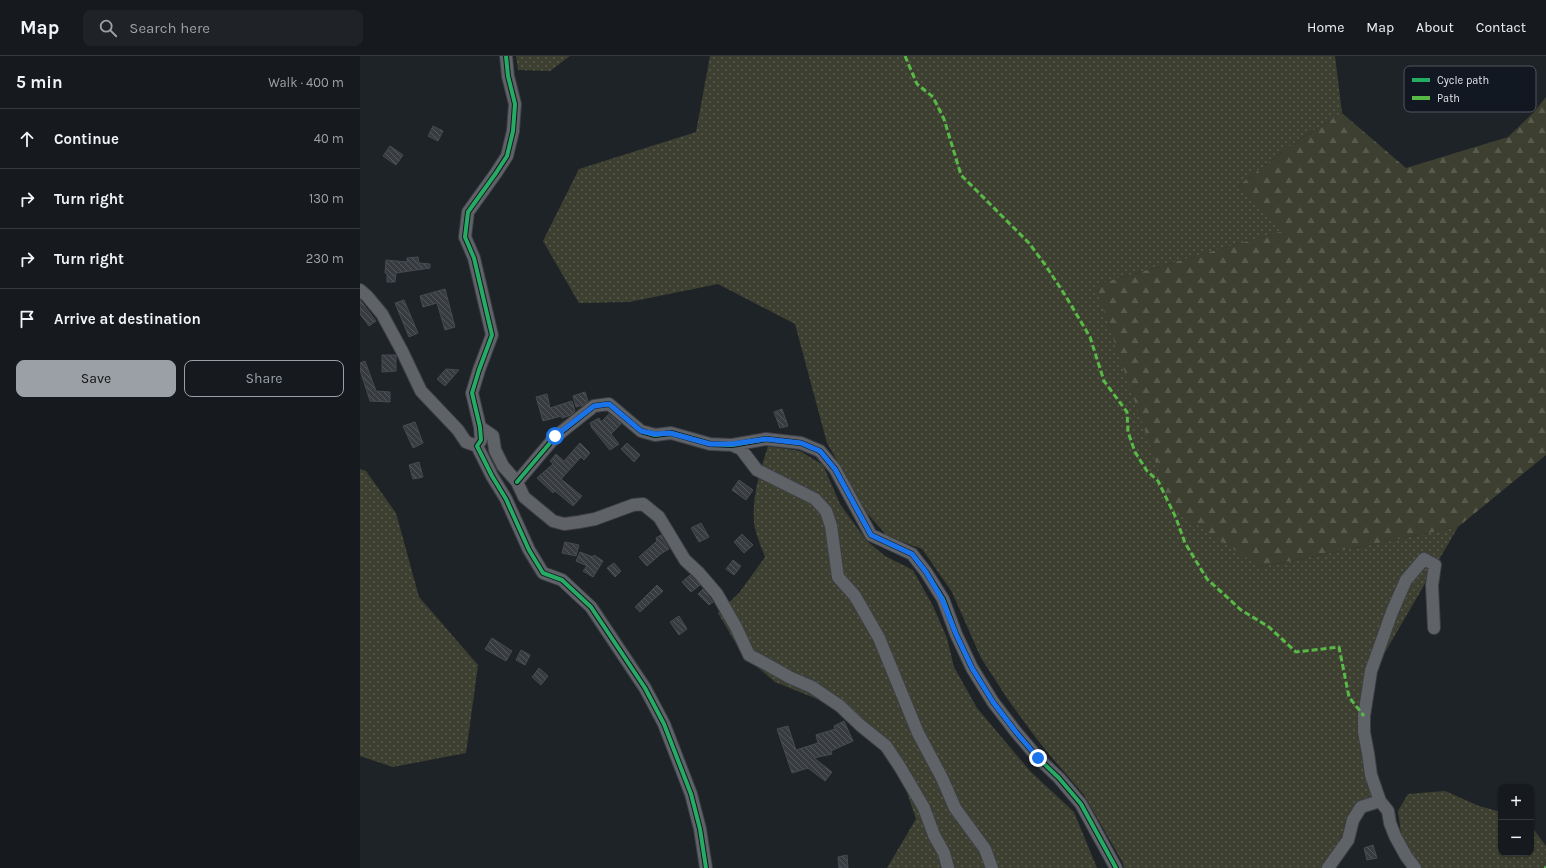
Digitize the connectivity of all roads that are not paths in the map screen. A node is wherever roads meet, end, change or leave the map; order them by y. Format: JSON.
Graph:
{"nodes":[{"id":1,"x":506,"y":56,"type":"edge"},
{"id":2,"x":360,"y":290,"type":"edge"},
{"id":3,"x":480,"y":426,"type":"junction"},
{"id":4,"x":732,"y":444,"type":"junction"},
{"id":5,"x":477,"y":446,"type":"junction"},
{"id":6,"x":517,"y":482,"type":"junction"},
{"id":7,"x":1434,"y":628,"type":"dead end"},
{"id":8,"x":1380,"y":801,"type":"junction"},
{"id":9,"x":706,"y":868,"type":"edge"},
{"id":10,"x":948,"y":868,"type":"edge"},
{"id":11,"x":992,"y":868,"type":"edge"},
{"id":12,"x":1116,"y":868,"type":"edge"},
{"id":13,"x":1328,"y":868,"type":"edge"},
{"id":14,"x":1414,"y":868,"type":"edge"}],
"edges":[{"from":1,"to":3,"type":"street"},
{"from":2,"to":5,"type":"street"},
{"from":3,"to":5,"type":"street"},
{"from":3,"to":6,"type":"street"},
{"from":4,"to":6,"type":"street"},
{"from":4,"to":11,"type":"street"},
{"from":4,"to":12,"type":"street"},
{"from":5,"to":9,"type":"street"},
{"from":6,"to":10,"type":"street"},
{"from":7,"to":8,"type":"street"},
{"from":8,"to":13,"type":"street"},
{"from":8,"to":14,"type":"street"}]}
